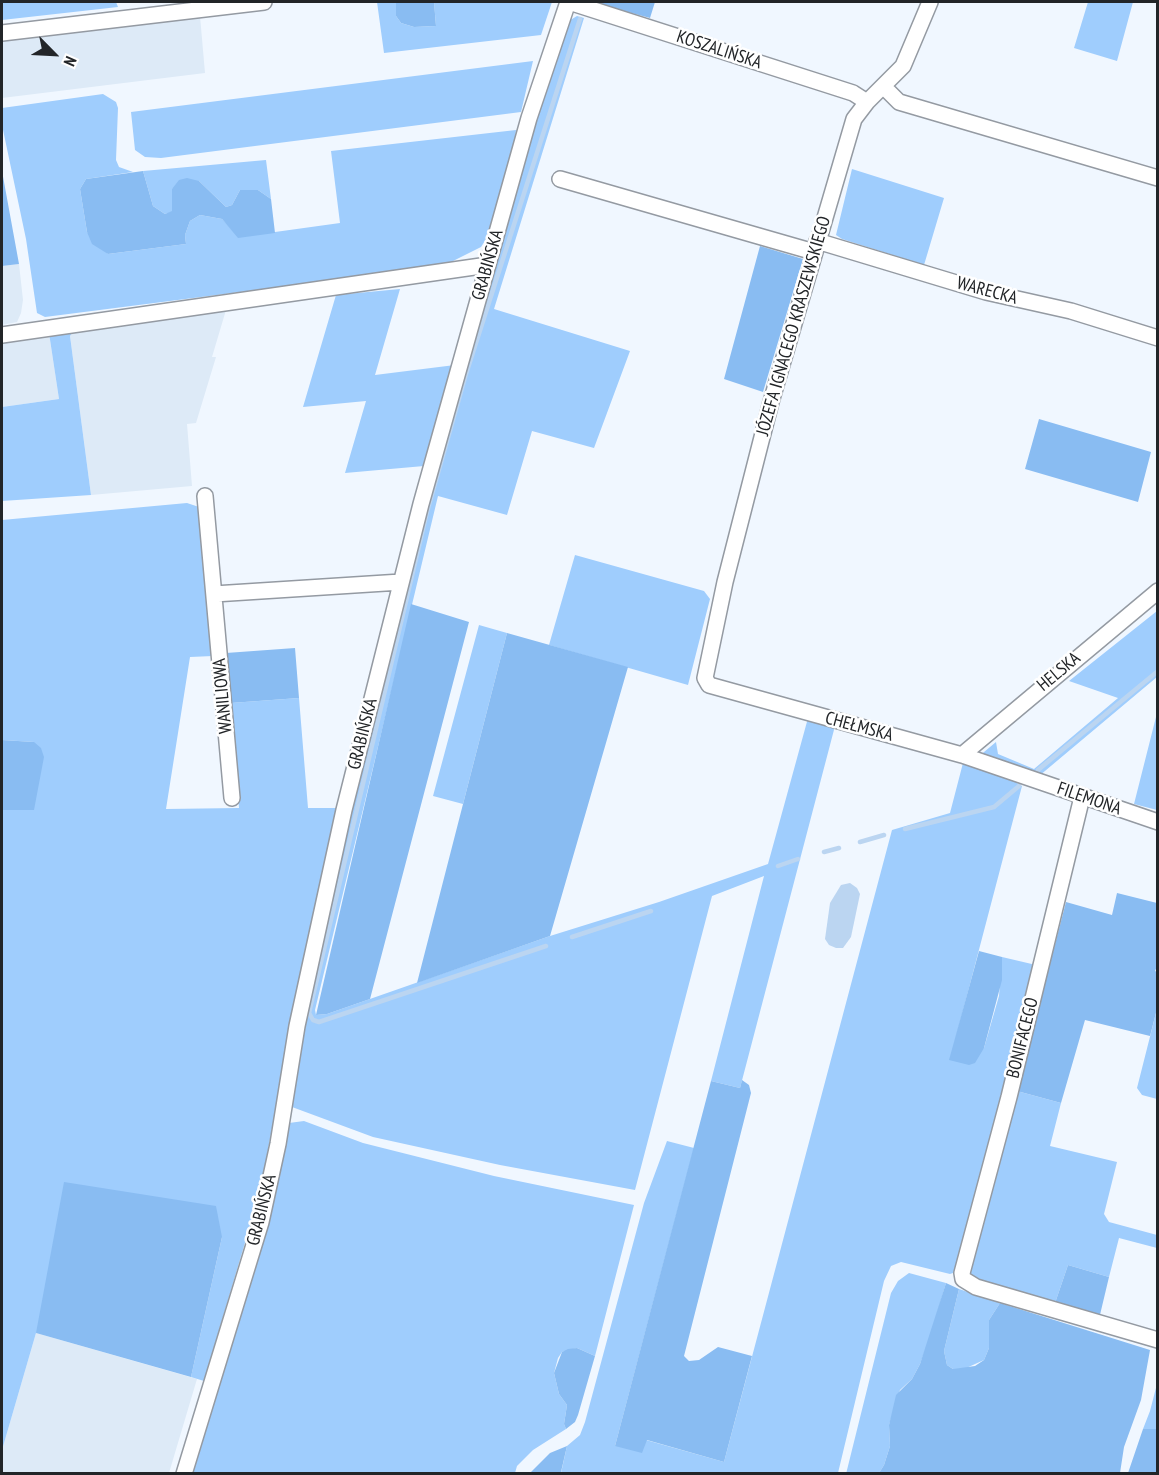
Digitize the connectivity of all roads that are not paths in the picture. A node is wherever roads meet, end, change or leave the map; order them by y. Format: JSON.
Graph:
{"nodes":[{"id":1,"x":264,"y":2,"type":"edge"},
{"id":2,"x":569,"y":2,"type":"edge"},
{"id":3,"x":930,"y":2,"type":"edge"},
{"id":4,"x":2,"y":33,"type":"edge"},
{"id":5,"x":885,"y":87,"type":"junction"},
{"id":6,"x":867,"y":102,"type":"junction"},
{"id":7,"x":1158,"y":178,"type":"edge"},
{"id":8,"x":560,"y":179,"type":"dead end"},
{"id":9,"x":816,"y":247,"type":"junction"},
{"id":10,"x":488,"y":265,"type":"junction"},
{"id":11,"x":2,"y":335,"type":"edge"},
{"id":12,"x":1158,"y":338,"type":"edge"},
{"id":13,"x":205,"y":496,"type":"dead end"},
{"id":14,"x":401,"y":582,"type":"junction"},
{"id":15,"x":1158,"y":591,"type":"edge"},
{"id":16,"x":214,"y":594,"type":"junction"},
{"id":17,"x":704,"y":673,"type":"joint"},
{"id":18,"x":962,"y":755,"type":"junction"},
{"id":19,"x":1021,"y":776,"type":"joint"},
{"id":20,"x":1082,"y":796,"type":"junction"},
{"id":21,"x":232,"y":798,"type":"dead end"},
{"id":22,"x":1158,"y":822,"type":"edge"},
{"id":23,"x":1158,"y":1340,"type":"edge"},
{"id":24,"x":184,"y":1473,"type":"edge"}],
"edges":[{"from":1,"to":4,"type":"street"},
{"from":2,"to":6,"type":"street","name":"KOSZALIŃSKA"},
{"from":2,"to":10,"type":"street","name":"GRABIŃSKA"},
{"from":3,"to":5,"type":"street","name":"JÓZEFA IGNACEGO KRASZEWSKIEGO"},
{"from":5,"to":6,"type":"street","name":"JÓZEFA IGNACEGO KRASZEWSKIEGO"},
{"from":5,"to":7,"type":"street"},
{"from":6,"to":9,"type":"street","name":"JÓZEFA IGNACEGO KRASZEWSKIEGO"},
{"from":8,"to":9,"type":"street","name":"WARECKA"},
{"from":9,"to":12,"type":"street","name":"WARECKA"},
{"from":9,"to":17,"type":"street","name":"JÓZEFA IGNACEGO KRASZEWSKIEGO"},
{"from":10,"to":11,"type":"street"},
{"from":10,"to":14,"type":"street","name":"GRABIŃSKA"},
{"from":13,"to":16,"type":"street","name":"WANILIOWA"},
{"from":14,"to":16,"type":"street"},
{"from":14,"to":24,"type":"street","name":"GRABIŃSKA"},
{"from":15,"to":18,"type":"street","name":"HELSKA"},
{"from":16,"to":21,"type":"street","name":"WANILIOWA"},
{"from":17,"to":18,"type":"street","name":"CHEŁMSKA"},
{"from":18,"to":19,"type":"street","name":"CHEŁMSKA"},
{"from":19,"to":20,"type":"street","name":"FILEMONA"},
{"from":20,"to":22,"type":"street","name":"FILEMONA"},
{"from":20,"to":23,"type":"street","name":"BONIFACEGO"}]}
